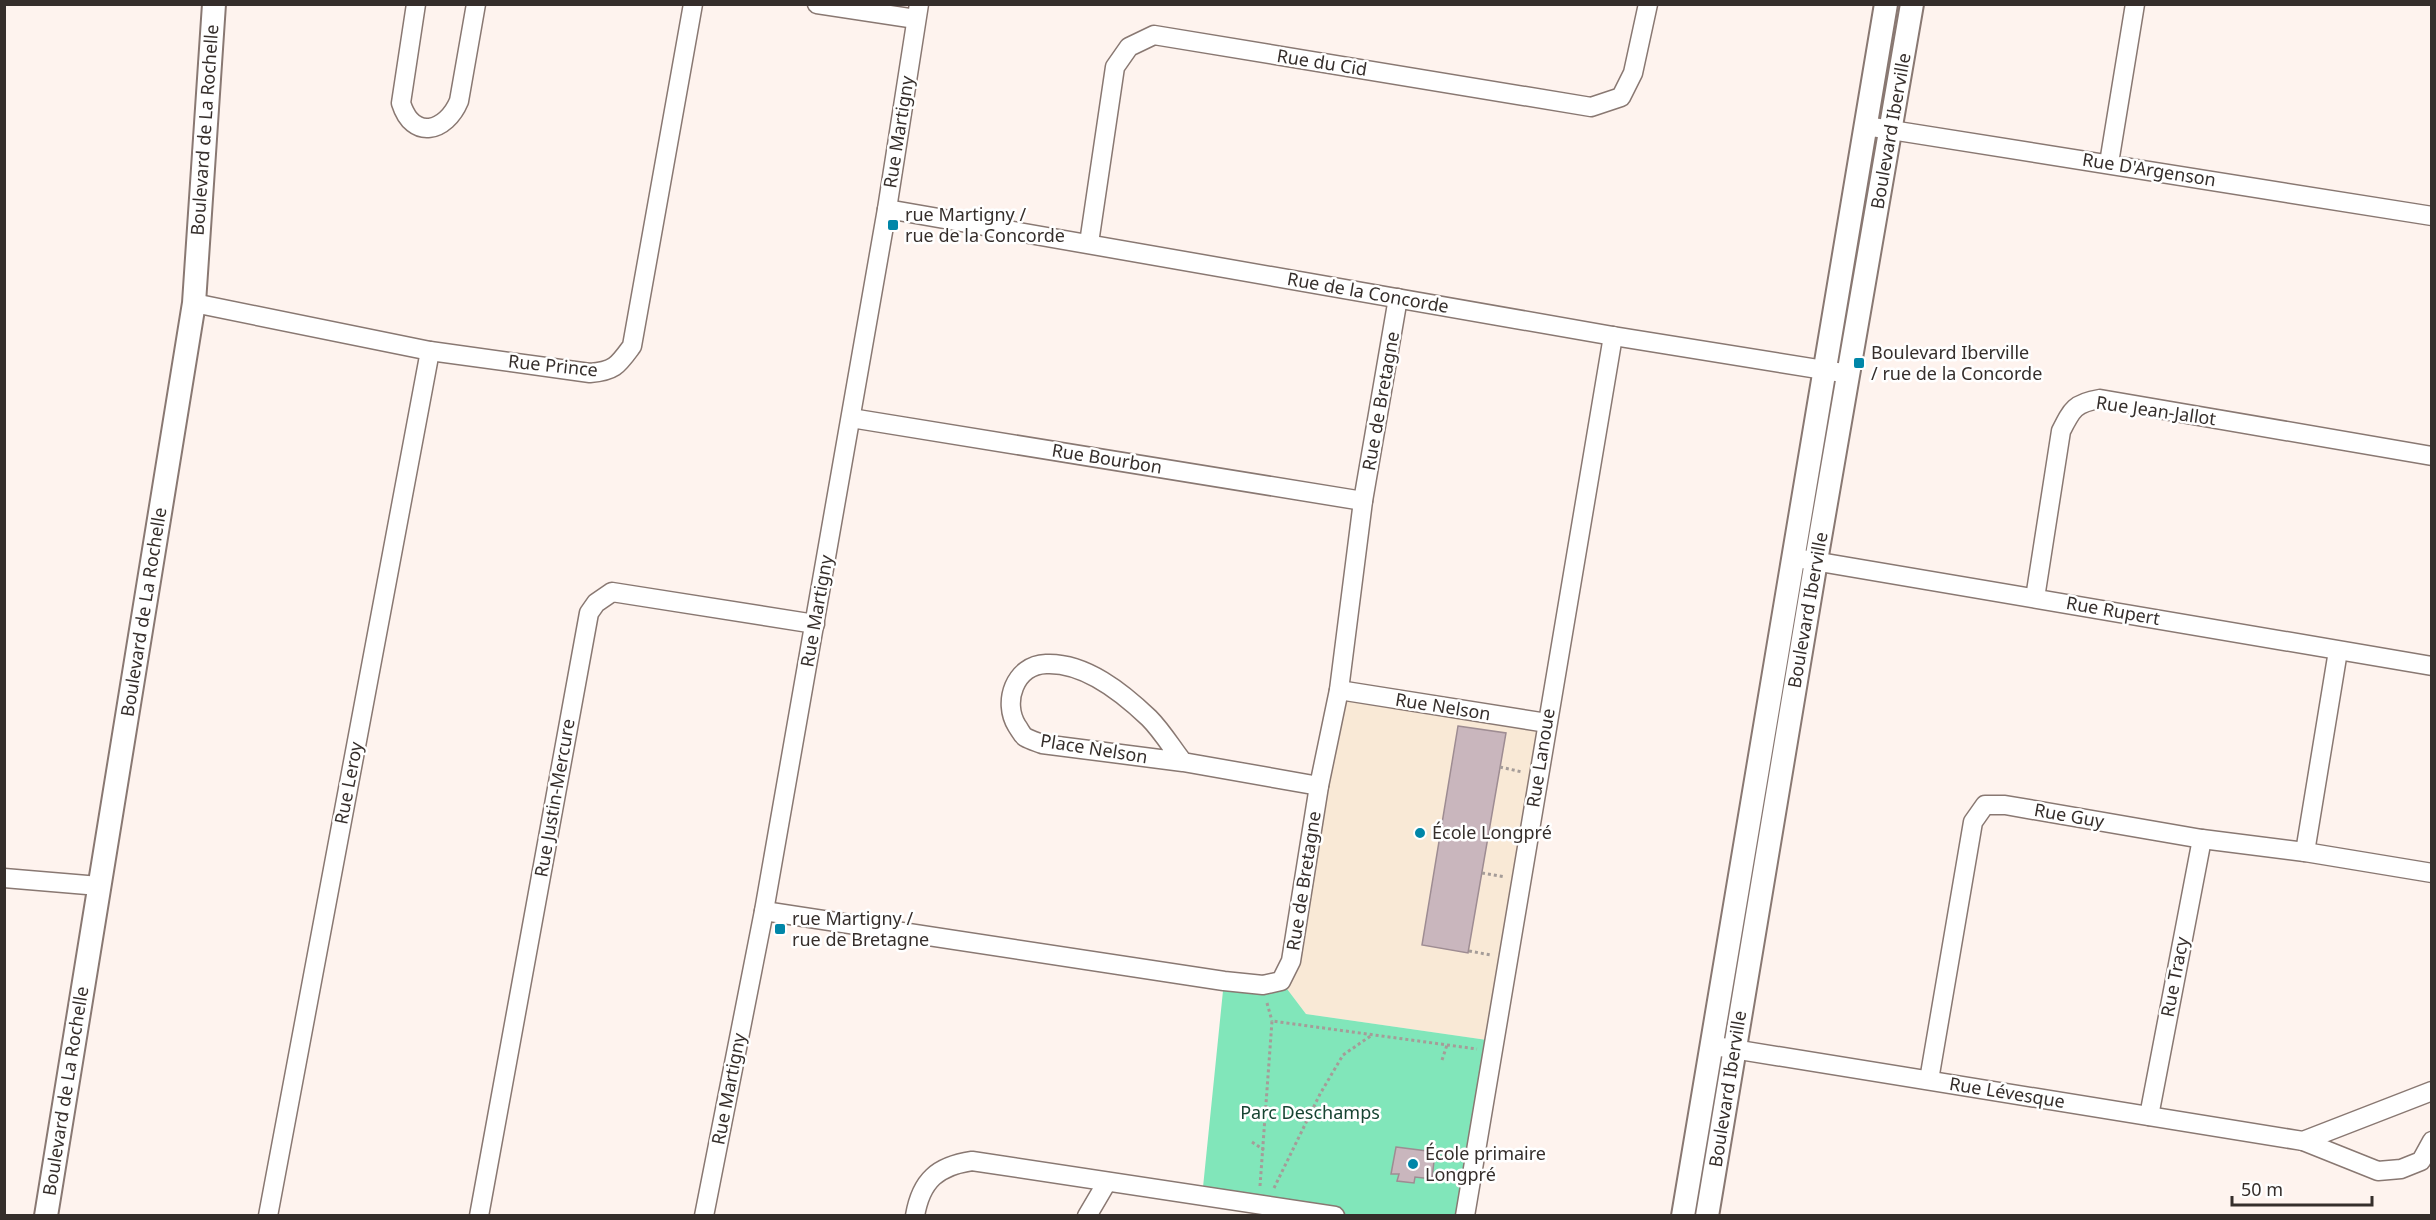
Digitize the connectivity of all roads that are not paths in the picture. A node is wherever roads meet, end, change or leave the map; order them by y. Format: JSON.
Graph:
{"nodes":[{"id":1,"x":214,"y":4,"type":"edge"},
{"id":2,"x":416,"y":4,"type":"edge"},
{"id":3,"x":476,"y":4,"type":"edge"},
{"id":4,"x":693,"y":4,"type":"edge"},
{"id":5,"x":817,"y":4,"type":"edge"},
{"id":6,"x":1648,"y":4,"type":"edge"},
{"id":7,"x":1886,"y":4,"type":"edge"},
{"id":8,"x":1912,"y":4,"type":"edge"},
{"id":9,"x":2135,"y":4,"type":"edge"},
{"id":10,"x":918,"y":12,"type":"edge"},
{"id":11,"x":1866,"y":126,"type":"junction"},
{"id":12,"x":1891,"y":129,"type":"junction"},
{"id":13,"x":2109,"y":163,"type":"junction"},
{"id":14,"x":887,"y":209,"type":"junction"},
{"id":15,"x":2432,"y":216,"type":"edge"},
{"id":16,"x":1089,"y":243,"type":"junction"},
{"id":17,"x":1398,"y":298,"type":"junction"},
{"id":18,"x":194,"y":303,"type":"junction"},
{"id":19,"x":1613,"y":336,"type":"junction"},
{"id":20,"x":430,"y":351,"type":"junction"},
{"id":21,"x":1824,"y":368,"type":"junction"},
{"id":22,"x":1849,"y":374,"type":"junction"},
{"id":23,"x":851,"y":418,"type":"junction"},
{"id":24,"x":2432,"y":456,"type":"edge"},
{"id":25,"x":1363,"y":501,"type":"junction"},
{"id":26,"x":1805,"y":560,"type":"junction"},
{"id":27,"x":2035,"y":598,"type":"junction"},
{"id":28,"x":815,"y":624,"type":"junction"},
{"id":29,"x":2338,"y":651,"type":"junction"},
{"id":30,"x":2432,"y":666,"type":"edge"},
{"id":31,"x":1339,"y":690,"type":"junction"},
{"id":32,"x":1547,"y":723,"type":"junction"},
{"id":33,"x":1183,"y":762,"type":"junction"},
{"id":34,"x":1319,"y":786,"type":"junction"},
{"id":35,"x":2202,"y":839,"type":"junction"},
{"id":36,"x":2305,"y":852,"type":"junction"},
{"id":37,"x":2432,"y":873,"type":"edge"},
{"id":38,"x":4,"y":878,"type":"edge"},
{"id":39,"x":99,"y":886,"type":"junction"},
{"id":40,"x":764,"y":911,"type":"junction"},
{"id":41,"x":1711,"y":1047,"type":"junction"},
{"id":42,"x":1734,"y":1048,"type":"junction"},
{"id":43,"x":1929,"y":1080,"type":"junction"},
{"id":44,"x":2432,"y":1091,"type":"edge"},
{"id":45,"x":2149,"y":1116,"type":"junction"},
{"id":46,"x":2303,"y":1141,"type":"junction"},
{"id":47,"x":2432,"y":1141,"type":"edge"},
{"id":48,"x":1107,"y":1182,"type":"junction"},
{"id":49,"x":1270,"y":1204,"type":"edge"},
{"id":50,"x":46,"y":1215,"type":"edge"},
{"id":51,"x":268,"y":1215,"type":"edge"},
{"id":52,"x":478,"y":1215,"type":"edge"},
{"id":53,"x":704,"y":1215,"type":"edge"},
{"id":54,"x":915,"y":1215,"type":"edge"},
{"id":55,"x":1087,"y":1215,"type":"edge"},
{"id":56,"x":1335,"y":1215,"type":"edge"},
{"id":57,"x":1465,"y":1215,"type":"edge"},
{"id":58,"x":1683,"y":1215,"type":"edge"},
{"id":59,"x":1707,"y":1215,"type":"edge"}],
"edges":[{"from":1,"to":18,"type":"street","name":"Boulevard de La Rochelle"},
{"from":2,"to":3,"type":"street"},
{"from":4,"to":20,"type":"street","name":"Rue Prince"},
{"from":5,"to":10,"type":"street"},
{"from":6,"to":16,"type":"street","name":"Rue du Cid"},
{"from":7,"to":11,"type":"street","name":"Boulevard Iberville"},
{"from":8,"to":12,"type":"street","name":"Boulevard Iberville"},
{"from":9,"to":13,"type":"street"},
{"from":10,"to":14,"type":"street","name":"Rue Martigny"},
{"from":11,"to":12,"type":"street","name":"Rue D'Argenson"},
{"from":11,"to":21,"type":"street","name":"Boulevard Iberville"},
{"from":12,"to":13,"type":"street","name":"Rue D'Argenson"},
{"from":12,"to":22,"type":"street","name":"Boulevard Iberville"},
{"from":13,"to":15,"type":"street","name":"Rue D'Argenson"},
{"from":14,"to":16,"type":"street","name":"Rue de la Concorde"},
{"from":14,"to":23,"type":"street","name":"Rue Martigny"},
{"from":16,"to":17,"type":"street","name":"Rue de la Concorde"},
{"from":17,"to":19,"type":"street","name":"Rue de la Concorde"},
{"from":17,"to":25,"type":"street","name":"Rue de Bretagne"},
{"from":18,"to":20,"type":"street","name":"Rue Prince"},
{"from":18,"to":39,"type":"street","name":"Boulevard de La Rochelle"},
{"from":19,"to":21,"type":"street","name":"Rue de la Concorde"},
{"from":19,"to":32,"type":"street","name":"Rue Lanoue"},
{"from":20,"to":51,"type":"street","name":"Rue Leroy"},
{"from":21,"to":22,"type":"street","name":"Rue de la Concorde"},
{"from":21,"to":26,"type":"street","name":"Boulevard Iberville"},
{"from":22,"to":26,"type":"street","name":"Boulevard Iberville"},
{"from":23,"to":25,"type":"street","name":"Rue Bourbon"},
{"from":23,"to":28,"type":"street","name":"Rue Martigny"},
{"from":24,"to":27,"type":"street","name":"Rue Jean-Jallot"},
{"from":25,"to":31,"type":"street","name":"Rue de Bretagne"},
{"from":26,"to":27,"type":"street","name":"Rue Rupert"},
{"from":26,"to":41,"type":"street","name":"Boulevard Iberville"},
{"from":26,"to":42,"type":"street","name":"Boulevard Iberville"},
{"from":27,"to":29,"type":"street","name":"Rue Rupert"},
{"from":28,"to":40,"type":"street","name":"Rue Martigny"},
{"from":28,"to":52,"type":"street","name":"Rue Justin-Mercure"},
{"from":29,"to":30,"type":"street","name":"Rue Rupert"},
{"from":29,"to":36,"type":"street"},
{"from":31,"to":32,"type":"street","name":"Rue Nelson"},
{"from":31,"to":34,"type":"street","name":"Rue de Bretagne"},
{"from":32,"to":57,"type":"street","name":"Rue Lanoue"},
{"from":33,"to":33,"type":"street","name":"Place Nelson"},
{"from":33,"to":34,"type":"street","name":"Place Nelson"},
{"from":34,"to":40,"type":"street","name":"Rue de Bretagne"},
{"from":35,"to":36,"type":"street","name":"Rue Guy"},
{"from":35,"to":43,"type":"street","name":"Rue Guy"},
{"from":35,"to":45,"type":"street","name":"Rue Tracy"},
{"from":36,"to":37,"type":"street","name":"Rue Guy"},
{"from":38,"to":39,"type":"street"},
{"from":39,"to":50,"type":"street","name":"Boulevard de La Rochelle"},
{"from":40,"to":53,"type":"street","name":"Rue Martigny"},
{"from":41,"to":42,"type":"street","name":"Rue Lévesque"},
{"from":41,"to":58,"type":"street","name":"Boulevard Iberville"},
{"from":42,"to":43,"type":"street","name":"Rue Lévesque"},
{"from":42,"to":59,"type":"street","name":"Boulevard Iberville"},
{"from":43,"to":45,"type":"street","name":"Rue Lévesque"},
{"from":44,"to":46,"type":"street"},
{"from":45,"to":46,"type":"street","name":"Rue Lévesque"},
{"from":46,"to":47,"type":"street","name":"Rue Lévesque"},
{"from":48,"to":49,"type":"street"},
{"from":48,"to":54,"type":"street"},
{"from":48,"to":55,"type":"street"},
{"from":49,"to":56,"type":"street"}]}
